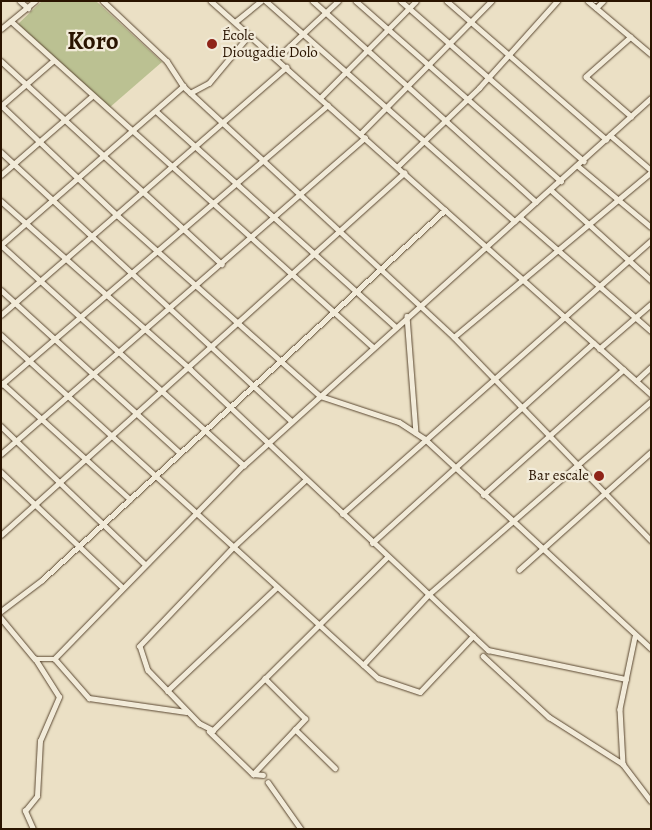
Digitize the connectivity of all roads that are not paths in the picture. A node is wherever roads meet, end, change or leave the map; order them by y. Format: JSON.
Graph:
{"nodes":[{"id":1,"x":20,"y":1,"type":"edge"},
{"id":2,"x":35,"y":1,"type":"edge"},
{"id":3,"x":103,"y":1,"type":"edge"},
{"id":4,"x":210,"y":1,"type":"edge"},
{"id":5,"x":261,"y":1,"type":"edge"},
{"id":6,"x":266,"y":1,"type":"edge"},
{"id":7,"x":313,"y":1,"type":"edge"},
{"id":8,"x":338,"y":1,"type":"edge"},
{"id":9,"x":356,"y":1,"type":"edge"},
{"id":10,"x":401,"y":1,"type":"edge"},
{"id":11,"x":416,"y":1,"type":"edge"},
{"id":12,"x":447,"y":1,"type":"edge"},
{"id":13,"x":491,"y":1,"type":"edge"},
{"id":14,"x":588,"y":1,"type":"edge"},
{"id":15,"x":603,"y":1,"type":"edge"},
{"id":16,"x":556,"y":2,"type":"edge"},
{"id":17,"x":28,"y":8,"type":"junction"},
{"id":18,"x":409,"y":8,"type":"junction"},
{"id":19,"x":596,"y":8,"type":"junction"},
{"id":20,"x":326,"y":13,"type":"junction"},
{"id":21,"x":470,"y":20,"type":"junction"},
{"id":22,"x":11,"y":21,"type":"junction"},
{"id":23,"x":235,"y":22,"type":"junction"},
{"id":24,"x":2,"y":27,"type":"edge"},
{"id":25,"x":388,"y":30,"type":"junction"},
{"id":26,"x":303,"y":34,"type":"junction"},
{"id":27,"x":249,"y":35,"type":"junction"},
{"id":28,"x":631,"y":37,"type":"junction"},
{"id":29,"x":448,"y":42,"type":"junction"},
{"id":30,"x":368,"y":51,"type":"junction"},
{"id":31,"x":508,"y":53,"type":"junction"},
{"id":32,"x":651,"y":54,"type":"edge"},
{"id":33,"x":276,"y":59,"type":"junction"},
{"id":34,"x":1,"y":61,"type":"edge"},
{"id":35,"x":53,"y":61,"type":"junction"},
{"id":36,"x":428,"y":64,"type":"junction"},
{"id":37,"x":286,"y":67,"type":"junction"},
{"id":38,"x":346,"y":73,"type":"junction"},
{"id":39,"x":488,"y":78,"type":"junction"},
{"id":40,"x":28,"y":83,"type":"junction"},
{"id":41,"x":183,"y":86,"type":"junction"},
{"id":42,"x":407,"y":86,"type":"junction"},
{"id":43,"x":190,"y":93,"type":"junction"},
{"id":44,"x":91,"y":97,"type":"junction"},
{"id":45,"x":320,"y":98,"type":"junction"},
{"id":46,"x":651,"y":98,"type":"edge"},
{"id":47,"x":469,"y":99,"type":"junction"},
{"id":48,"x":2,"y":105,"type":"edge"},
{"id":49,"x":328,"y":105,"type":"junction"},
{"id":50,"x":386,"y":108,"type":"junction"},
{"id":51,"x":156,"y":111,"type":"junction"},
{"id":52,"x":631,"y":116,"type":"junction"},
{"id":53,"x":66,"y":119,"type":"junction"},
{"id":54,"x":447,"y":121,"type":"junction"},
{"id":55,"x":224,"y":123,"type":"junction"},
{"id":56,"x":132,"y":133,"type":"junction"},
{"id":57,"x":360,"y":134,"type":"junction"},
{"id":58,"x":610,"y":135,"type":"junction"},
{"id":59,"x":365,"y":138,"type":"junction"},
{"id":60,"x":606,"y":139,"type":"junction"},
{"id":61,"x":426,"y":141,"type":"junction"},
{"id":62,"x":40,"y":142,"type":"junction"},
{"id":63,"x":197,"y":146,"type":"junction"},
{"id":64,"x":1,"y":152,"type":"edge"},
{"id":65,"x":107,"y":156,"type":"junction"},
{"id":66,"x":264,"y":160,"type":"junction"},
{"id":67,"x":584,"y":161,"type":"junction"},
{"id":68,"x":14,"y":164,"type":"junction"},
{"id":69,"x":578,"y":166,"type":"junction"},
{"id":70,"x":397,"y":167,"type":"junction"},
{"id":71,"x":170,"y":169,"type":"junction"},
{"id":72,"x":651,"y":171,"type":"edge"},
{"id":73,"x":404,"y":173,"type":"junction"},
{"id":74,"x":1,"y":175,"type":"edge"},
{"id":75,"x":79,"y":179,"type":"junction"},
{"id":76,"x":561,"y":181,"type":"junction"},
{"id":77,"x":237,"y":183,"type":"junction"},
{"id":78,"x":551,"y":190,"type":"junction"},
{"id":79,"x":145,"y":191,"type":"junction"},
{"id":80,"x":304,"y":196,"type":"junction"},
{"id":81,"x":619,"y":199,"type":"junction"},
{"id":82,"x":1,"y":201,"type":"edge"},
{"id":83,"x":54,"y":202,"type":"junction"},
{"id":84,"x":536,"y":202,"type":"junction"},
{"id":85,"x":212,"y":203,"type":"junction"},
{"id":86,"x":445,"y":210,"type":"junction"},
{"id":87,"x":117,"y":215,"type":"junction"},
{"id":88,"x":277,"y":217,"type":"junction"},
{"id":89,"x":520,"y":217,"type":"junction"},
{"id":90,"x":515,"y":221,"type":"junction"},
{"id":91,"x":26,"y":224,"type":"junction"},
{"id":92,"x":590,"y":225,"type":"junction"},
{"id":93,"x":185,"y":227,"type":"junction"},
{"id":94,"x":651,"y":227,"type":"edge"},
{"id":95,"x":343,"y":232,"type":"junction"},
{"id":96,"x":93,"y":236,"type":"junction"},
{"id":97,"x":251,"y":240,"type":"junction"},
{"id":98,"x":651,"y":241,"type":"edge"},
{"id":99,"x":1,"y":245,"type":"edge"},
{"id":100,"x":485,"y":246,"type":"junction"},
{"id":101,"x":157,"y":250,"type":"junction"},
{"id":102,"x":559,"y":251,"type":"junction"},
{"id":103,"x":318,"y":254,"type":"junction"},
{"id":104,"x":66,"y":260,"type":"junction"},
{"id":105,"x":629,"y":260,"type":"junction"},
{"id":106,"x":222,"y":264,"type":"junction"},
{"id":107,"x":132,"y":271,"type":"junction"},
{"id":108,"x":379,"y":271,"type":"junction"},
{"id":109,"x":293,"y":277,"type":"junction"},
{"id":110,"x":651,"y":280,"type":"edge"},
{"id":111,"x":524,"y":281,"type":"junction"},
{"id":112,"x":42,"y":282,"type":"junction"},
{"id":113,"x":196,"y":286,"type":"junction"},
{"id":114,"x":600,"y":287,"type":"junction"},
{"id":115,"x":1,"y":290,"type":"edge"},
{"id":116,"x":357,"y":290,"type":"junction"},
{"id":117,"x":106,"y":293,"type":"junction"},
{"id":118,"x":16,"y":303,"type":"junction"},
{"id":119,"x":651,"y":304,"type":"edge"},
{"id":120,"x":417,"y":305,"type":"junction"},
{"id":121,"x":172,"y":308,"type":"junction"},
{"id":122,"x":333,"y":312,"type":"junction"},
{"id":123,"x":1,"y":315,"type":"edge"},
{"id":124,"x":407,"y":316,"type":"junction"},
{"id":125,"x":636,"y":317,"type":"junction"},
{"id":126,"x":81,"y":318,"type":"junction"},
{"id":127,"x":565,"y":318,"type":"junction"},
{"id":128,"x":239,"y":323,"type":"junction"},
{"id":129,"x":396,"y":327,"type":"junction"},
{"id":130,"x":147,"y":330,"type":"junction"},
{"id":131,"x":651,"y":330,"type":"edge"},
{"id":132,"x":1,"y":335,"type":"edge"},
{"id":133,"x":454,"y":337,"type":"junction"},
{"id":134,"x":54,"y":340,"type":"junction"},
{"id":135,"x":593,"y":343,"type":"junction"},
{"id":136,"x":216,"y":346,"type":"junction"},
{"id":137,"x":373,"y":347,"type":"junction"},
{"id":138,"x":599,"y":349,"type":"junction"},
{"id":139,"x":120,"y":354,"type":"junction"},
{"id":140,"x":280,"y":360,"type":"junction"},
{"id":141,"x":29,"y":362,"type":"junction"},
{"id":142,"x":651,"y":367,"type":"edge"},
{"id":143,"x":190,"y":369,"type":"junction"},
{"id":144,"x":623,"y":370,"type":"junction"},
{"id":145,"x":94,"y":376,"type":"junction"},
{"id":146,"x":492,"y":380,"type":"junction"},
{"id":147,"x":636,"y":381,"type":"junction"},
{"id":148,"x":2,"y":384,"type":"edge"},
{"id":149,"x":254,"y":384,"type":"junction"},
{"id":150,"x":163,"y":393,"type":"junction"},
{"id":151,"x":651,"y":394,"type":"edge"},
{"id":152,"x":320,"y":396,"type":"junction"},
{"id":153,"x":68,"y":398,"type":"junction"},
{"id":154,"x":651,"y":401,"type":"edge"},
{"id":155,"x":229,"y":406,"type":"junction"},
{"id":156,"x":522,"y":408,"type":"junction"},
{"id":157,"x":137,"y":414,"type":"junction"},
{"id":158,"x":292,"y":421,"type":"junction"},
{"id":159,"x":41,"y":422,"type":"junction"},
{"id":160,"x":1,"y":426,"type":"edge"},
{"id":161,"x":204,"y":430,"type":"junction"},
{"id":162,"x":416,"y":433,"type":"junction"},
{"id":163,"x":549,"y":435,"type":"junction"},
{"id":164,"x":111,"y":436,"type":"junction"},
{"id":165,"x":426,"y":439,"type":"junction"},
{"id":166,"x":18,"y":441,"type":"junction"},
{"id":167,"x":268,"y":443,"type":"junction"},
{"id":168,"x":651,"y":452,"type":"edge"},
{"id":169,"x":180,"y":453,"type":"junction"},
{"id":170,"x":1,"y":454,"type":"edge"},
{"id":171,"x":86,"y":457,"type":"junction"},
{"id":172,"x":578,"y":462,"type":"junction"},
{"id":173,"x":244,"y":465,"type":"junction"},
{"id":174,"x":455,"y":468,"type":"junction"},
{"id":175,"x":1,"y":472,"type":"edge"},
{"id":176,"x":156,"y":476,"type":"junction"},
{"id":177,"x":60,"y":479,"type":"junction"},
{"id":178,"x":306,"y":480,"type":"junction"},
{"id":179,"x":607,"y":490,"type":"junction"},
{"id":180,"x":483,"y":495,"type":"junction"},
{"id":181,"x":130,"y":499,"type":"junction"},
{"id":182,"x":36,"y":502,"type":"junction"},
{"id":183,"x":196,"y":512,"type":"junction"},
{"id":184,"x":342,"y":514,"type":"junction"},
{"id":185,"x":514,"y":521,"type":"junction"},
{"id":186,"x":104,"y":523,"type":"junction"},
{"id":187,"x":1,"y":535,"type":"edge"},
{"id":188,"x":651,"y":540,"type":"edge"},
{"id":189,"x":372,"y":543,"type":"junction"},
{"id":190,"x":80,"y":545,"type":"junction"},
{"id":191,"x":234,"y":547,"type":"junction"},
{"id":192,"x":541,"y":550,"type":"junction"},
{"id":193,"x":387,"y":557,"type":"junction"},
{"id":194,"x":144,"y":563,"type":"junction"},
{"id":195,"x":519,"y":570,"type":"dead end"},
{"id":196,"x":121,"y":586,"type":"junction"},
{"id":197,"x":277,"y":586,"type":"junction"},
{"id":198,"x":428,"y":595,"type":"junction"},
{"id":199,"x":1,"y":611,"type":"edge"},
{"id":200,"x":1,"y":618,"type":"edge"},
{"id":201,"x":320,"y":625,"type":"junction"},
{"id":202,"x":473,"y":636,"type":"junction"},
{"id":203,"x":635,"y":637,"type":"junction"},
{"id":204,"x":651,"y":648,"type":"edge"},
{"id":205,"x":482,"y":656,"type":"dead end"},
{"id":206,"x":35,"y":659,"type":"junction"},
{"id":207,"x":54,"y":659,"type":"junction"},
{"id":208,"x":363,"y":665,"type":"junction"},
{"id":209,"x":626,"y":678,"type":"junction"},
{"id":210,"x":265,"y":680,"type":"junction"},
{"id":211,"x":167,"y":691,"type":"junction"},
{"id":212,"x":188,"y":712,"type":"junction"},
{"id":213,"x":295,"y":730,"type":"junction"},
{"id":214,"x":209,"y":731,"type":"junction"},
{"id":215,"x":623,"y":764,"type":"junction"},
{"id":216,"x":335,"y":768,"type":"dead end"},
{"id":217,"x":253,"y":774,"type":"junction"},
{"id":218,"x":263,"y":775,"type":"dead end"},
{"id":219,"x":268,"y":782,"type":"dead end"},
{"id":220,"x":651,"y":801,"type":"edge"},
{"id":221,"x":33,"y":829,"type":"edge"},
{"id":222,"x":301,"y":829,"type":"edge"}],
"edges":[{"from":1,"to":17,"type":"street"},
{"from":2,"to":17,"type":"street"},
{"from":3,"to":41,"type":"street"},
{"from":4,"to":23,"type":"street"},
{"from":5,"to":23,"type":"street"},
{"from":6,"to":26,"type":"street"},
{"from":7,"to":20,"type":"street"},
{"from":8,"to":20,"type":"street"},
{"from":9,"to":25,"type":"street"},
{"from":10,"to":18,"type":"street"},
{"from":11,"to":18,"type":"street"},
{"from":12,"to":21,"type":"street"},
{"from":13,"to":21,"type":"street"},
{"from":14,"to":19,"type":"street"},
{"from":15,"to":19,"type":"street"},
{"from":16,"to":31,"type":"street"},
{"from":17,"to":22,"type":"street"},
{"from":18,"to":25,"type":"street"},
{"from":18,"to":29,"type":"street"},
{"from":19,"to":28,"type":"street"},
{"from":20,"to":26,"type":"street"},
{"from":20,"to":30,"type":"street"},
{"from":21,"to":29,"type":"street"},
{"from":21,"to":31,"type":"street"},
{"from":22,"to":24,"type":"street"},
{"from":22,"to":35,"type":"street"},
{"from":23,"to":27,"type":"street"},
{"from":25,"to":30,"type":"street"},
{"from":25,"to":36,"type":"street"},
{"from":26,"to":33,"type":"street"},
{"from":26,"to":38,"type":"street"},
{"from":27,"to":33,"type":"street"},
{"from":27,"to":43,"type":"street"},
{"from":28,"to":32,"type":"street"},
{"from":28,"to":52,"type":"street"},
{"from":29,"to":36,"type":"street"},
{"from":29,"to":39,"type":"street"},
{"from":30,"to":38,"type":"street"},
{"from":30,"to":42,"type":"street"},
{"from":31,"to":39,"type":"street"},
{"from":31,"to":60,"type":"street"},
{"from":33,"to":37,"type":"street"},
{"from":34,"to":40,"type":"street"},
{"from":35,"to":40,"type":"street"},
{"from":35,"to":44,"type":"street"},
{"from":36,"to":42,"type":"street"},
{"from":36,"to":47,"type":"street"},
{"from":37,"to":45,"type":"street"},
{"from":37,"to":55,"type":"street"},
{"from":38,"to":45,"type":"street"},
{"from":38,"to":50,"type":"street"},
{"from":39,"to":47,"type":"street"},
{"from":39,"to":67,"type":"street"},
{"from":40,"to":48,"type":"street"},
{"from":40,"to":53,"type":"street"},
{"from":41,"to":43,"type":"street"},
{"from":41,"to":51,"type":"street"},
{"from":42,"to":50,"type":"street"},
{"from":42,"to":54,"type":"street"},
{"from":43,"to":55,"type":"street"},
{"from":44,"to":53,"type":"street"},
{"from":44,"to":56,"type":"street"},
{"from":45,"to":49,"type":"street"},
{"from":46,"to":52,"type":"street"},
{"from":47,"to":54,"type":"street"},
{"from":47,"to":76,"type":"street"},
{"from":48,"to":62,"type":"street"},
{"from":49,"to":57,"type":"street"},
{"from":49,"to":66,"type":"street"},
{"from":50,"to":57,"type":"street"},
{"from":50,"to":61,"type":"street"},
{"from":51,"to":56,"type":"street"},
{"from":51,"to":63,"type":"street"},
{"from":52,"to":58,"type":"street"},
{"from":53,"to":62,"type":"street"},
{"from":53,"to":65,"type":"street"},
{"from":54,"to":61,"type":"street"},
{"from":54,"to":84,"type":"street"},
{"from":55,"to":63,"type":"street"},
{"from":55,"to":66,"type":"street"},
{"from":56,"to":65,"type":"street"},
{"from":56,"to":71,"type":"street"},
{"from":57,"to":59,"type":"street"},
{"from":58,"to":60,"type":"street"},
{"from":58,"to":72,"type":"street"},
{"from":59,"to":70,"type":"street"},
{"from":59,"to":80,"type":"street"},
{"from":60,"to":67,"type":"street"},
{"from":61,"to":70,"type":"street"},
{"from":61,"to":90,"type":"street"},
{"from":62,"to":68,"type":"street"},
{"from":62,"to":75,"type":"street"},
{"from":63,"to":71,"type":"street"},
{"from":63,"to":77,"type":"street"},
{"from":64,"to":68,"type":"street"},
{"from":65,"to":75,"type":"street"},
{"from":65,"to":79,"type":"street"},
{"from":66,"to":77,"type":"street"},
{"from":66,"to":80,"type":"street"},
{"from":67,"to":69,"type":"street"},
{"from":68,"to":74,"type":"street"},
{"from":68,"to":83,"type":"street"},
{"from":69,"to":76,"type":"street"},
{"from":69,"to":81,"type":"street"},
{"from":70,"to":73,"type":"street"},
{"from":71,"to":79,"type":"street"},
{"from":71,"to":85,"type":"street"},
{"from":72,"to":81,"type":"street"},
{"from":73,"to":86,"type":"street"},
{"from":73,"to":95,"type":"street"},
{"from":75,"to":83,"type":"street"},
{"from":75,"to":87,"type":"street"},
{"from":76,"to":78,"type":"street"},
{"from":77,"to":85,"type":"street"},
{"from":77,"to":88,"type":"street"},
{"from":78,"to":84,"type":"street"},
{"from":78,"to":92,"type":"street"},
{"from":79,"to":87,"type":"street"},
{"from":79,"to":93,"type":"street"},
{"from":80,"to":88,"type":"street"},
{"from":80,"to":95,"type":"street"},
{"from":81,"to":92,"type":"street"},
{"from":81,"to":94,"type":"street"},
{"from":82,"to":91,"type":"street"},
{"from":83,"to":91,"type":"street"},
{"from":83,"to":96,"type":"street"},
{"from":84,"to":89,"type":"street"},
{"from":85,"to":93,"type":"street"},
{"from":85,"to":97,"type":"street"},
{"from":86,"to":100,"type":"street"},
{"from":86,"to":108,"type":"street"},
{"from":87,"to":96,"type":"street"},
{"from":87,"to":101,"type":"street"},
{"from":88,"to":97,"type":"street"},
{"from":88,"to":103,"type":"street"},
{"from":89,"to":90,"type":"street"},
{"from":89,"to":102,"type":"street"},
{"from":90,"to":100,"type":"street"},
{"from":91,"to":99,"type":"street"},
{"from":91,"to":104,"type":"street"},
{"from":92,"to":102,"type":"street"},
{"from":92,"to":105,"type":"street"},
{"from":93,"to":101,"type":"street"},
{"from":93,"to":106,"type":"street"},
{"from":95,"to":103,"type":"street"},
{"from":95,"to":108,"type":"street"},
{"from":96,"to":104,"type":"street"},
{"from":96,"to":107,"type":"street"},
{"from":97,"to":106,"type":"street"},
{"from":97,"to":109,"type":"street"},
{"from":98,"to":105,"type":"street"},
{"from":99,"to":112,"type":"street"},
{"from":100,"to":111,"type":"street"},
{"from":100,"to":120,"type":"street"},
{"from":101,"to":107,"type":"street"},
{"from":101,"to":113,"type":"street"},
{"from":102,"to":111,"type":"street"},
{"from":102,"to":114,"type":"street"},
{"from":103,"to":109,"type":"street"},
{"from":103,"to":116,"type":"street"},
{"from":104,"to":112,"type":"street"},
{"from":104,"to":117,"type":"street"},
{"from":105,"to":110,"type":"street"},
{"from":105,"to":114,"type":"street"},
{"from":106,"to":113,"type":"street"},
{"from":107,"to":117,"type":"street"},
{"from":107,"to":121,"type":"street"},
{"from":108,"to":116,"type":"street"},
{"from":108,"to":120,"type":"street"},
{"from":109,"to":122,"type":"street"},
{"from":109,"to":128,"type":"street"},
{"from":111,"to":127,"type":"street"},
{"from":111,"to":133,"type":"street"},
{"from":112,"to":118,"type":"street"},
{"from":112,"to":126,"type":"street"},
{"from":113,"to":121,"type":"street"},
{"from":113,"to":128,"type":"street"},
{"from":114,"to":125,"type":"street"},
{"from":114,"to":127,"type":"street"},
{"from":115,"to":118,"type":"street"},
{"from":116,"to":122,"type":"street"},
{"from":116,"to":129,"type":"street"},
{"from":117,"to":126,"type":"street"},
{"from":117,"to":130,"type":"street"},
{"from":118,"to":123,"type":"street"},
{"from":118,"to":134,"type":"street"},
{"from":119,"to":125,"type":"street"},
{"from":120,"to":124,"type":"street"},
{"from":120,"to":133,"type":"street"},
{"from":121,"to":130,"type":"street"},
{"from":121,"to":136,"type":"street"},
{"from":122,"to":137,"type":"street"},
{"from":122,"to":140,"type":"street"},
{"from":124,"to":129,"type":"street"},
{"from":124,"to":162,"type":"street"},
{"from":125,"to":131,"type":"street"},
{"from":125,"to":138,"type":"street"},
{"from":126,"to":134,"type":"street"},
{"from":126,"to":139,"type":"street"},
{"from":127,"to":135,"type":"street"},
{"from":127,"to":146,"type":"street"},
{"from":128,"to":136,"type":"street"},
{"from":128,"to":140,"type":"street"},
{"from":129,"to":137,"type":"street"},
{"from":130,"to":139,"type":"street"},
{"from":130,"to":143,"type":"street"},
{"from":132,"to":141,"type":"street"},
{"from":133,"to":146,"type":"street"},
{"from":134,"to":141,"type":"street"},
{"from":134,"to":145,"type":"street"},
{"from":135,"to":138,"type":"street"},
{"from":135,"to":156,"type":"street"},
{"from":136,"to":143,"type":"street"},
{"from":136,"to":149,"type":"street"},
{"from":137,"to":152,"type":"street"},
{"from":138,"to":144,"type":"street"},
{"from":139,"to":145,"type":"street"},
{"from":139,"to":150,"type":"street"},
{"from":140,"to":149,"type":"street"},
{"from":140,"to":152,"type":"street"},
{"from":141,"to":148,"type":"street"},
{"from":141,"to":153,"type":"street"},
{"from":142,"to":147,"type":"street"},
{"from":143,"to":150,"type":"street"},
{"from":143,"to":155,"type":"street"},
{"from":144,"to":147,"type":"street"},
{"from":144,"to":163,"type":"street"},
{"from":145,"to":153,"type":"street"},
{"from":145,"to":157,"type":"street"},
{"from":146,"to":156,"type":"street"},
{"from":146,"to":165,"type":"street"},
{"from":147,"to":151,"type":"street"},
{"from":148,"to":159,"type":"street"},
{"from":149,"to":155,"type":"street"},
{"from":149,"to":158,"type":"street"},
{"from":150,"to":157,"type":"street"},
{"from":150,"to":161,"type":"street"},
{"from":152,"to":158,"type":"street"},
{"from":152,"to":162,"type":"street"},
{"from":153,"to":159,"type":"street"},
{"from":153,"to":164,"type":"street"},
{"from":154,"to":172,"type":"street"},
{"from":155,"to":161,"type":"street"},
{"from":155,"to":167,"type":"street"},
{"from":156,"to":163,"type":"street"},
{"from":156,"to":174,"type":"street"},
{"from":157,"to":164,"type":"street"},
{"from":157,"to":169,"type":"street"},
{"from":158,"to":167,"type":"street"},
{"from":159,"to":166,"type":"street"},
{"from":159,"to":171,"type":"street"},
{"from":160,"to":166,"type":"street"},
{"from":161,"to":169,"type":"street"},
{"from":161,"to":173,"type":"street"},
{"from":162,"to":165,"type":"street"},
{"from":163,"to":172,"type":"street"},
{"from":163,"to":180,"type":"street"},
{"from":164,"to":171,"type":"street"},
{"from":164,"to":176,"type":"street"},
{"from":165,"to":174,"type":"street"},
{"from":165,"to":184,"type":"street"},
{"from":166,"to":170,"type":"street"},
{"from":166,"to":177,"type":"street"},
{"from":167,"to":173,"type":"street"},
{"from":167,"to":178,"type":"street"},
{"from":168,"to":179,"type":"street"},
{"from":169,"to":176,"type":"street"},
{"from":171,"to":177,"type":"street"},
{"from":171,"to":181,"type":"street"},
{"from":172,"to":179,"type":"street"},
{"from":172,"to":185,"type":"street"},
{"from":173,"to":183,"type":"street"},
{"from":174,"to":180,"type":"street"},
{"from":174,"to":189,"type":"street"},
{"from":175,"to":182,"type":"street"},
{"from":176,"to":181,"type":"street"},
{"from":176,"to":183,"type":"street"},
{"from":177,"to":182,"type":"street"},
{"from":177,"to":186,"type":"street"},
{"from":178,"to":184,"type":"street"},
{"from":178,"to":191,"type":"street"},
{"from":179,"to":188,"type":"street"},
{"from":179,"to":192,"type":"street"},
{"from":180,"to":185,"type":"street"},
{"from":181,"to":186,"type":"street"},
{"from":182,"to":187,"type":"street"},
{"from":182,"to":190,"type":"street"},
{"from":183,"to":191,"type":"street"},
{"from":183,"to":194,"type":"street"},
{"from":184,"to":189,"type":"street"},
{"from":185,"to":192,"type":"street"},
{"from":185,"to":198,"type":"street"},
{"from":186,"to":190,"type":"street"},
{"from":186,"to":194,"type":"street"},
{"from":189,"to":193,"type":"street"},
{"from":190,"to":196,"type":"street"},
{"from":190,"to":199,"type":"street"},
{"from":191,"to":197,"type":"street"},
{"from":191,"to":211,"type":"street"},
{"from":192,"to":195,"type":"street"},
{"from":192,"to":203,"type":"street"},
{"from":193,"to":198,"type":"street"},
{"from":193,"to":201,"type":"street"},
{"from":194,"to":196,"type":"street"},
{"from":196,"to":207,"type":"street"},
{"from":197,"to":201,"type":"street"},
{"from":197,"to":211,"type":"street"},
{"from":198,"to":202,"type":"street"},
{"from":198,"to":208,"type":"street"},
{"from":200,"to":206,"type":"street"},
{"from":201,"to":208,"type":"street"},
{"from":201,"to":210,"type":"street"},
{"from":202,"to":208,"type":"street"},
{"from":202,"to":209,"type":"street"},
{"from":203,"to":204,"type":"street"},
{"from":203,"to":209,"type":"street"},
{"from":205,"to":215,"type":"street"},
{"from":206,"to":207,"type":"street"},
{"from":206,"to":221,"type":"street"},
{"from":207,"to":212,"type":"street"},
{"from":209,"to":215,"type":"street"},
{"from":210,"to":213,"type":"street"},
{"from":210,"to":214,"type":"street"},
{"from":211,"to":212,"type":"street"},
{"from":212,"to":214,"type":"street"},
{"from":213,"to":216,"type":"street"},
{"from":213,"to":217,"type":"street"},
{"from":214,"to":217,"type":"street"},
{"from":215,"to":220,"type":"street"},
{"from":217,"to":218,"type":"street"},
{"from":219,"to":222,"type":"street"}]}
